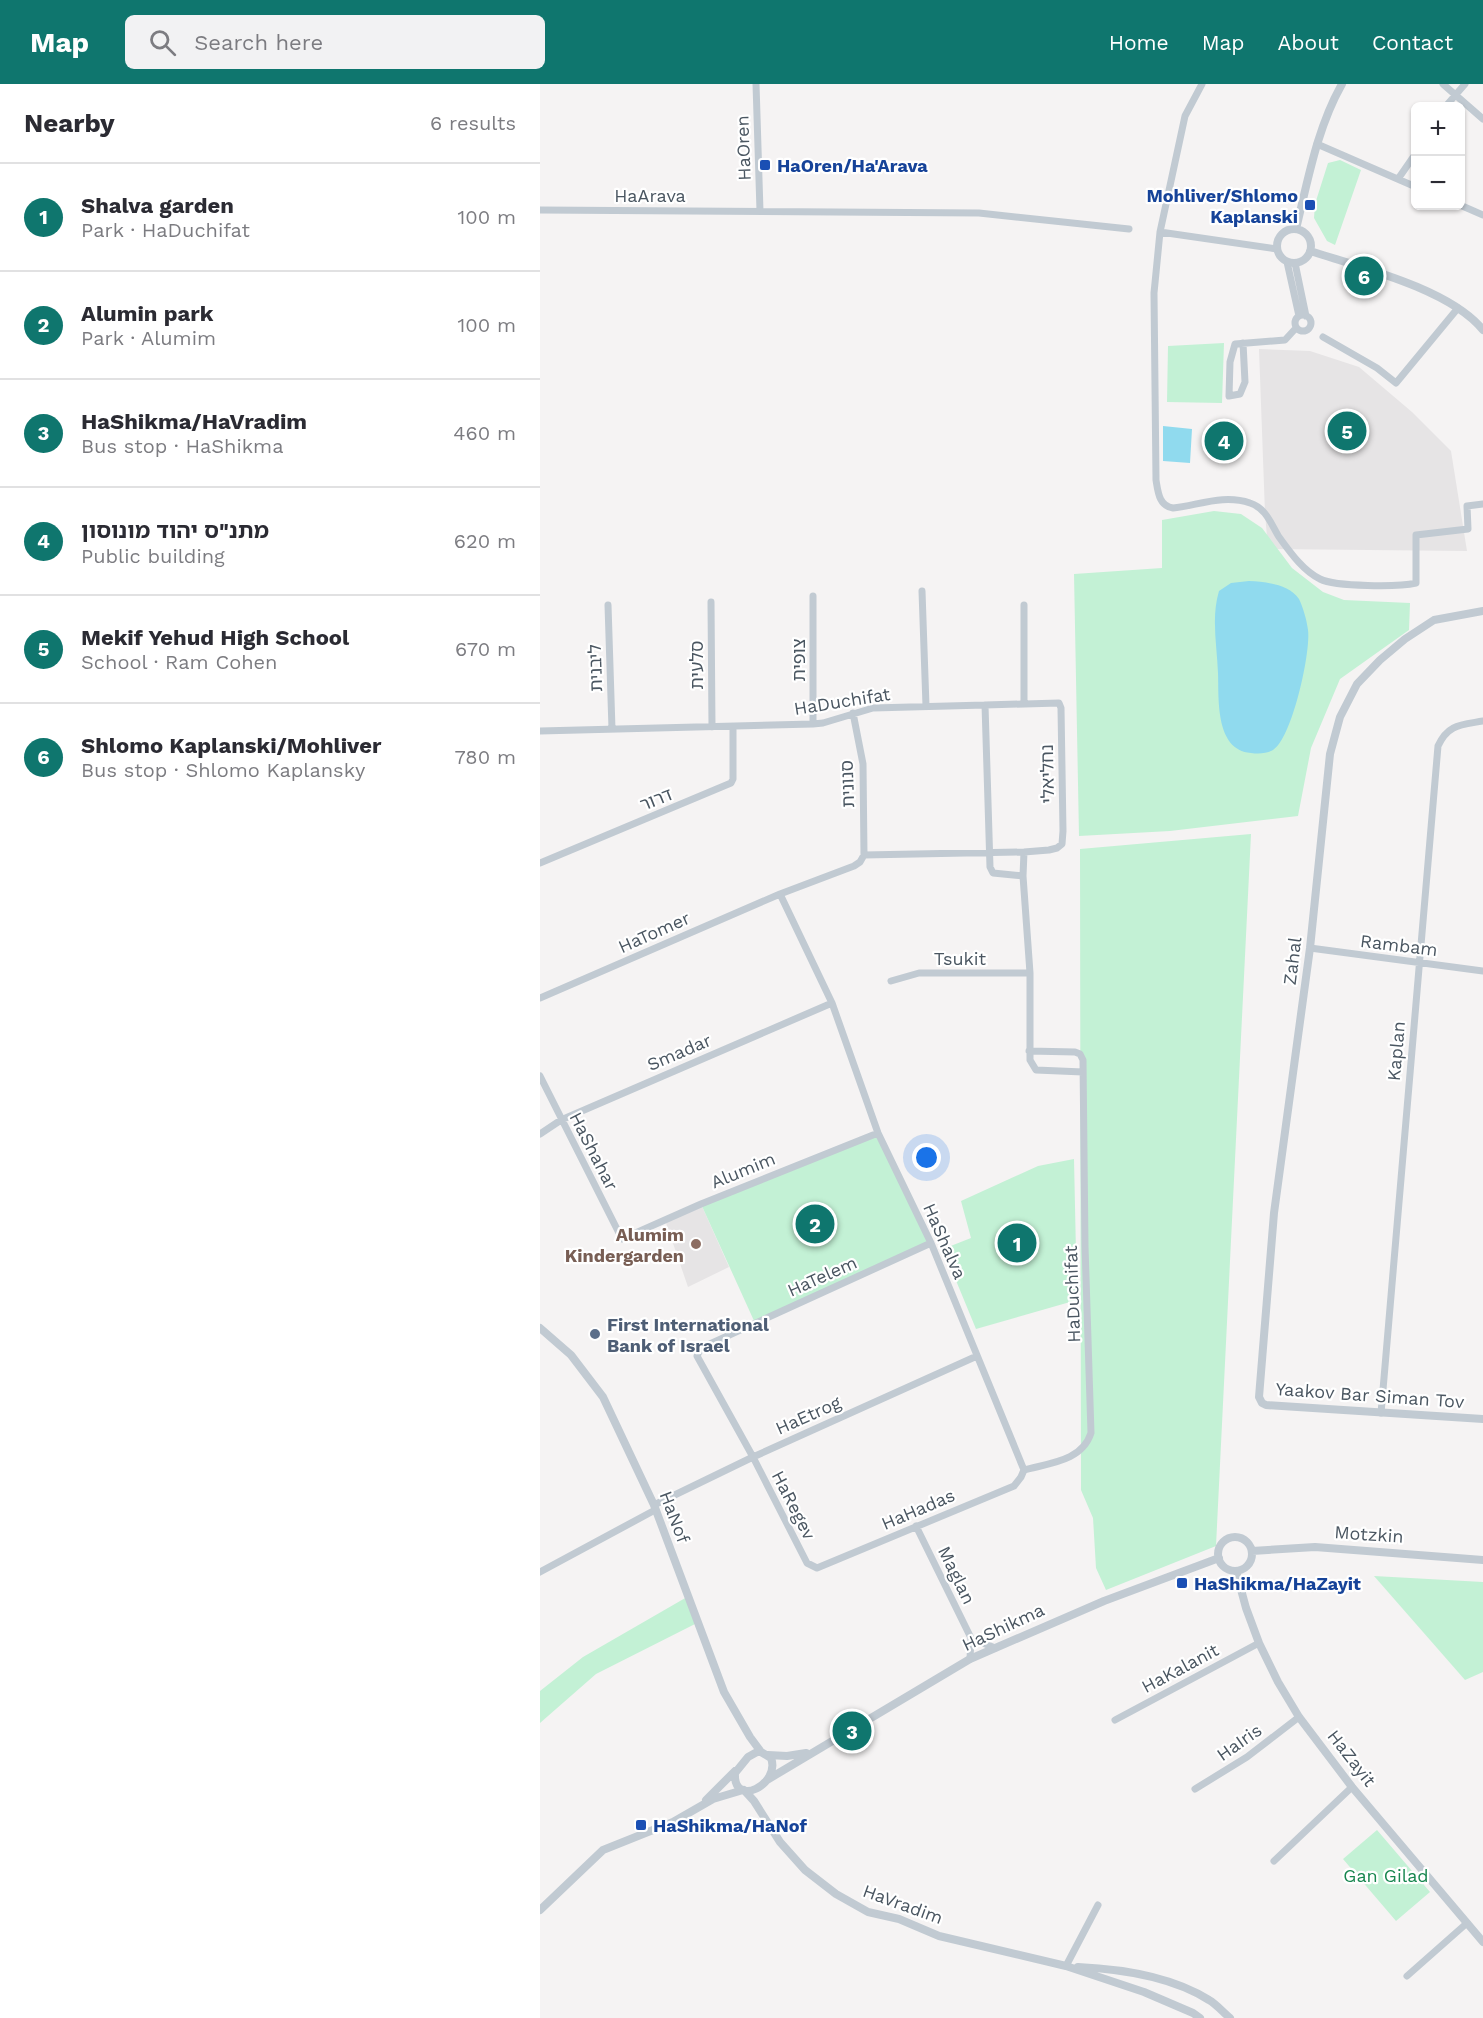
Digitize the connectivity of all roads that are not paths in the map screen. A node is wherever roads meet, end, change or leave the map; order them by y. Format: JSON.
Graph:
{"nodes":[{"id":1,"x":756,"y":84,"type":"edge"},
{"id":2,"x":1202,"y":84,"type":"edge"},
{"id":3,"x":1342,"y":84,"type":"edge"},
{"id":4,"x":1443,"y":84,"type":"edge"},
{"id":5,"x":1465,"y":84,"type":"edge"},
{"id":6,"x":1455,"y":94,"type":"junction"},
{"id":7,"x":1449,"y":102,"type":"edge"},
{"id":8,"x":1483,"y":119,"type":"edge"},
{"id":9,"x":1317,"y":144,"type":"junction"},
{"id":10,"x":1414,"y":156,"type":"edge"},
{"id":11,"x":1398,"y":179,"type":"junction"},
{"id":12,"x":1411,"y":185,"type":"edge"},
{"id":13,"x":1465,"y":207,"type":"edge"},
{"id":14,"x":540,"y":210,"type":"edge"},
{"id":15,"x":760,"y":211,"type":"junction"},
{"id":16,"x":1483,"y":215,"type":"edge"},
{"id":17,"x":1130,"y":229,"type":"dead end"},
{"id":18,"x":1296,"y":229,"type":"junction"},
{"id":19,"x":1160,"y":231,"type":"junction"},
{"id":20,"x":1277,"y":249,"type":"junction"},
{"id":21,"x":1310,"y":251,"type":"junction"},
{"id":22,"x":1291,"y":262,"type":"junction"},
{"id":23,"x":1458,"y":308,"type":"junction"},
{"id":24,"x":1302,"y":316,"type":"junction"},
{"id":25,"x":1296,"y":328,"type":"junction"},
{"id":26,"x":1483,"y":330,"type":"edge"},
{"id":27,"x":1323,"y":337,"type":"dead end"},
{"id":28,"x":1239,"y":344,"type":"junction"},
{"id":29,"x":1483,"y":504,"type":"edge"},
{"id":30,"x":922,"y":591,"type":"dead end"},
{"id":31,"x":813,"y":596,"type":"dead end"},
{"id":32,"x":711,"y":602,"type":"dead end"},
{"id":33,"x":1024,"y":604,"type":"dead end"},
{"id":34,"x":608,"y":606,"type":"dead end"},
{"id":35,"x":1483,"y":611,"type":"edge"},
{"id":36,"x":1024,"y":703,"type":"junction"},
{"id":37,"x":1059,"y":704,"type":"joint"},
{"id":38,"x":985,"y":705,"type":"junction"},
{"id":39,"x":926,"y":706,"type":"junction"},
{"id":40,"x":854,"y":713,"type":"junction"},
{"id":41,"x":1483,"y":721,"type":"edge"},
{"id":42,"x":813,"y":724,"type":"junction"},
{"id":43,"x":712,"y":727,"type":"junction"},
{"id":44,"x":733,"y":727,"type":"junction"},
{"id":45,"x":612,"y":729,"type":"junction"},
{"id":46,"x":540,"y":731,"type":"edge"},
{"id":47,"x":990,"y":852,"type":"junction"},
{"id":48,"x":1024,"y":852,"type":"junction"},
{"id":49,"x":864,"y":855,"type":"junction"},
{"id":50,"x":540,"y":863,"type":"edge"},
{"id":51,"x":1023,"y":876,"type":"junction"},
{"id":52,"x":780,"y":894,"type":"junction"},
{"id":53,"x":1310,"y":948,"type":"junction"},
{"id":54,"x":1419,"y":962,"type":"junction"},
{"id":55,"x":1483,"y":971,"type":"edge"},
{"id":56,"x":1030,"y":973,"type":"junction"},
{"id":57,"x":891,"y":981,"type":"dead end"},
{"id":58,"x":540,"y":998,"type":"edge"},
{"id":59,"x":832,"y":1003,"type":"junction"},
{"id":60,"x":1029,"y":1051,"type":"junction"},
{"id":61,"x":1083,"y":1072,"type":"junction"},
{"id":62,"x":540,"y":1076,"type":"edge"},
{"id":63,"x":561,"y":1119,"type":"junction"},
{"id":64,"x":878,"y":1132,"type":"junction"},
{"id":65,"x":540,"y":1134,"type":"edge"},
{"id":66,"x":622,"y":1239,"type":"joint"},
{"id":67,"x":931,"y":1243,"type":"junction"},
{"id":68,"x":540,"y":1328,"type":"edge"},
{"id":69,"x":697,"y":1356,"type":"joint"},
{"id":70,"x":977,"y":1356,"type":"junction"},
{"id":71,"x":1259,"y":1396,"type":"joint"},
{"id":72,"x":1381,"y":1413,"type":"junction"},
{"id":73,"x":1483,"y":1419,"type":"edge"},
{"id":74,"x":753,"y":1457,"type":"junction"},
{"id":75,"x":1024,"y":1470,"type":"junction"},
{"id":76,"x":655,"y":1508,"type":"junction"},
{"id":77,"x":916,"y":1526,"type":"junction"},
{"id":78,"x":1252,"y":1551,"type":"junction"},
{"id":79,"x":1219,"y":1558,"type":"junction"},
{"id":80,"x":1483,"y":1560,"type":"edge"},
{"id":81,"x":817,"y":1568,"type":"joint"},
{"id":82,"x":541,"y":1570,"type":"edge"},
{"id":83,"x":1236,"y":1571,"type":"junction"},
{"id":84,"x":971,"y":1638,"type":"junction"},
{"id":85,"x":1259,"y":1643,"type":"junction"},
{"id":86,"x":995,"y":1647,"type":"junction"},
{"id":87,"x":970,"y":1659,"type":"junction"},
{"id":88,"x":1299,"y":1717,"type":"junction"},
{"id":89,"x":1115,"y":1720,"type":"dead end"},
{"id":90,"x":750,"y":1737,"type":"junction"},
{"id":91,"x":812,"y":1752,"type":"junction"},
{"id":92,"x":764,"y":1754,"type":"junction"},
{"id":93,"x":748,"y":1757,"type":"junction"},
{"id":94,"x":737,"y":1769,"type":"junction"},
{"id":95,"x":764,"y":1782,"type":"junction"},
{"id":96,"x":1352,"y":1787,"type":"junction"},
{"id":97,"x":1195,"y":1788,"type":"dead end"},
{"id":98,"x":743,"y":1790,"type":"junction"},
{"id":99,"x":699,"y":1807,"type":"junction"},
{"id":100,"x":763,"y":1815,"type":"junction"},
{"id":101,"x":1274,"y":1861,"type":"dead end"},
{"id":102,"x":1098,"y":1905,"type":"dead end"},
{"id":103,"x":540,"y":1910,"type":"edge"},
{"id":104,"x":1467,"y":1923,"type":"junction"},
{"id":105,"x":1483,"y":1942,"type":"edge"},
{"id":106,"x":1066,"y":1966,"type":"junction"},
{"id":107,"x":1407,"y":1976,"type":"dead end"},
{"id":108,"x":1220,"y":2015,"type":"edge"},
{"id":109,"x":1200,"y":2018,"type":"edge"},
{"id":110,"x":1230,"y":2018,"type":"edge"}],
"edges":[{"from":1,"to":15,"type":"street","name":"HaOren"},
{"from":2,"to":19,"type":"street"},
{"from":3,"to":9,"type":"street"},
{"from":4,"to":6,"type":"street"},
{"from":5,"to":6,"type":"street"},
{"from":6,"to":7,"type":"street"},
{"from":6,"to":8,"type":"street"},
{"from":9,"to":11,"type":"street"},
{"from":9,"to":18,"type":"street"},
{"from":10,"to":11,"type":"street"},
{"from":11,"to":12,"type":"street"},
{"from":13,"to":16,"type":"street"},
{"from":14,"to":15,"type":"street","name":"HaArava"},
{"from":15,"to":17,"type":"street","name":"HaArava"},
{"from":18,"to":20,"type":"street"},
{"from":18,"to":21,"type":"street"},
{"from":19,"to":20,"type":"street"},
{"from":19,"to":29,"type":"street"},
{"from":20,"to":22,"type":"street"},
{"from":21,"to":22,"type":"street"},
{"from":21,"to":23,"type":"street"},
{"from":22,"to":24,"type":"street"},
{"from":23,"to":26,"type":"street"},
{"from":23,"to":27,"type":"street"},
{"from":24,"to":25,"type":"street"},
{"from":24,"to":25,"type":"street"},
{"from":25,"to":28,"type":"street"},
{"from":28,"to":28,"type":"street"},
{"from":30,"to":39,"type":"street"},
{"from":31,"to":42,"type":"street","name":"צופית"},
{"from":32,"to":43,"type":"street","name":"סלעית"},
{"from":33,"to":36,"type":"street"},
{"from":34,"to":45,"type":"street","name":"ליבנית"},
{"from":35,"to":53,"type":"street","name":"Zahal"},
{"from":36,"to":37,"type":"street","name":"HaDuchifat"},
{"from":36,"to":38,"type":"street","name":"HaDuchifat"},
{"from":37,"to":48,"type":"street","name":"נחליאלי"},
{"from":38,"to":39,"type":"street","name":"HaDuchifat"},
{"from":38,"to":47,"type":"street"},
{"from":39,"to":40,"type":"street","name":"HaDuchifat"},
{"from":40,"to":42,"type":"street","name":"HaDuchifat"},
{"from":40,"to":49,"type":"street","name":"סנונית"},
{"from":41,"to":54,"type":"street","name":"Kaplan"},
{"from":42,"to":44,"type":"street","name":"HaDuchifat"},
{"from":43,"to":44,"type":"street","name":"HaDuchifat"},
{"from":43,"to":45,"type":"street","name":"HaDuchifat"},
{"from":44,"to":50,"type":"street","name":"דרור"},
{"from":45,"to":46,"type":"street","name":"HaDuchifat"},
{"from":47,"to":48,"type":"street"},
{"from":47,"to":49,"type":"street"},
{"from":47,"to":51,"type":"street"},
{"from":48,"to":51,"type":"street"},
{"from":49,"to":52,"type":"street","name":"HaTomer"},
{"from":51,"to":56,"type":"street"},
{"from":52,"to":58,"type":"street","name":"HaTomer"},
{"from":52,"to":59,"type":"street","name":"HaShalva"},
{"from":53,"to":54,"type":"street","name":"Rambam"},
{"from":53,"to":71,"type":"street","name":"Zahal"},
{"from":54,"to":55,"type":"street","name":"Rambam"},
{"from":54,"to":72,"type":"street","name":"Kaplan"},
{"from":56,"to":57,"type":"street","name":"Tsukit"},
{"from":56,"to":60,"type":"street"},
{"from":59,"to":63,"type":"street","name":"Smadar"},
{"from":59,"to":64,"type":"street","name":"HaShalva"},
{"from":60,"to":61,"type":"street"},
{"from":60,"to":61,"type":"street"},
{"from":61,"to":75,"type":"street","name":"HaDuchifat"},
{"from":62,"to":63,"type":"street","name":"HaShahar"},
{"from":63,"to":65,"type":"street","name":"Smadar"},
{"from":63,"to":66,"type":"street","name":"HaShahar"},
{"from":64,"to":66,"type":"street","name":"Alumim"},
{"from":64,"to":67,"type":"street","name":"HaShalva"},
{"from":67,"to":69,"type":"street","name":"HaTelem"},
{"from":67,"to":70,"type":"street","name":"HaShalva"},
{"from":68,"to":76,"type":"street","name":"HaNof"},
{"from":69,"to":74,"type":"street","name":"HaRegev"},
{"from":70,"to":74,"type":"street","name":"HaEtrog"},
{"from":70,"to":75,"type":"street","name":"HaShalva"},
{"from":71,"to":72,"type":"street","name":"Yaakov Bar Siman Tov"},
{"from":72,"to":73,"type":"street","name":"Yaakov Bar Siman Tov"},
{"from":74,"to":76,"type":"street","name":"HaEtrog"},
{"from":74,"to":81,"type":"street","name":"HaRegev"},
{"from":75,"to":77,"type":"street","name":"HaHadas"},
{"from":76,"to":82,"type":"street","name":"HaEtrog"},
{"from":76,"to":90,"type":"street","name":"HaNof"},
{"from":77,"to":81,"type":"street","name":"HaHadas"},
{"from":77,"to":84,"type":"street","name":"Maglan"},
{"from":78,"to":79,"type":"street"},
{"from":78,"to":80,"type":"street","name":"Motzkin"},
{"from":78,"to":83,"type":"street"},
{"from":79,"to":83,"type":"street"},
{"from":79,"to":86,"type":"street","name":"HaShikma"},
{"from":83,"to":85,"type":"street","name":"HaZayit"},
{"from":84,"to":86,"type":"street"},
{"from":84,"to":87,"type":"street","name":"Maglan"},
{"from":85,"to":88,"type":"street","name":"HaZayit"},
{"from":85,"to":89,"type":"street","name":"HaKalanit"},
{"from":86,"to":87,"type":"street","name":"HaShikma"},
{"from":87,"to":91,"type":"street","name":"HaShikma"},
{"from":88,"to":96,"type":"street","name":"HaZayit"},
{"from":88,"to":97,"type":"street","name":"HaIris"},
{"from":90,"to":92,"type":"street","name":"HaNof"},
{"from":90,"to":93,"type":"street"},
{"from":91,"to":92,"type":"street"},
{"from":91,"to":95,"type":"street","name":"HaShikma"},
{"from":92,"to":93,"type":"street"},
{"from":92,"to":95,"type":"street"},
{"from":93,"to":94,"type":"street"},
{"from":94,"to":98,"type":"street"},
{"from":94,"to":99,"type":"street"},
{"from":95,"to":98,"type":"street"},
{"from":95,"to":100,"type":"street"},
{"from":96,"to":101,"type":"street"},
{"from":96,"to":104,"type":"street","name":"HaZayit"},
{"from":98,"to":99,"type":"street"},
{"from":98,"to":100,"type":"street","name":"HaVradim"},
{"from":99,"to":103,"type":"street"},
{"from":100,"to":106,"type":"street","name":"HaVradim"},
{"from":102,"to":106,"type":"street"},
{"from":104,"to":105,"type":"street","name":"HaZayit"},
{"from":104,"to":107,"type":"street"},
{"from":106,"to":108,"type":"street","name":"HaVradim"},
{"from":106,"to":109,"type":"street","name":"HaVradim"},
{"from":108,"to":110,"type":"street","name":"HaVradim"}]}
